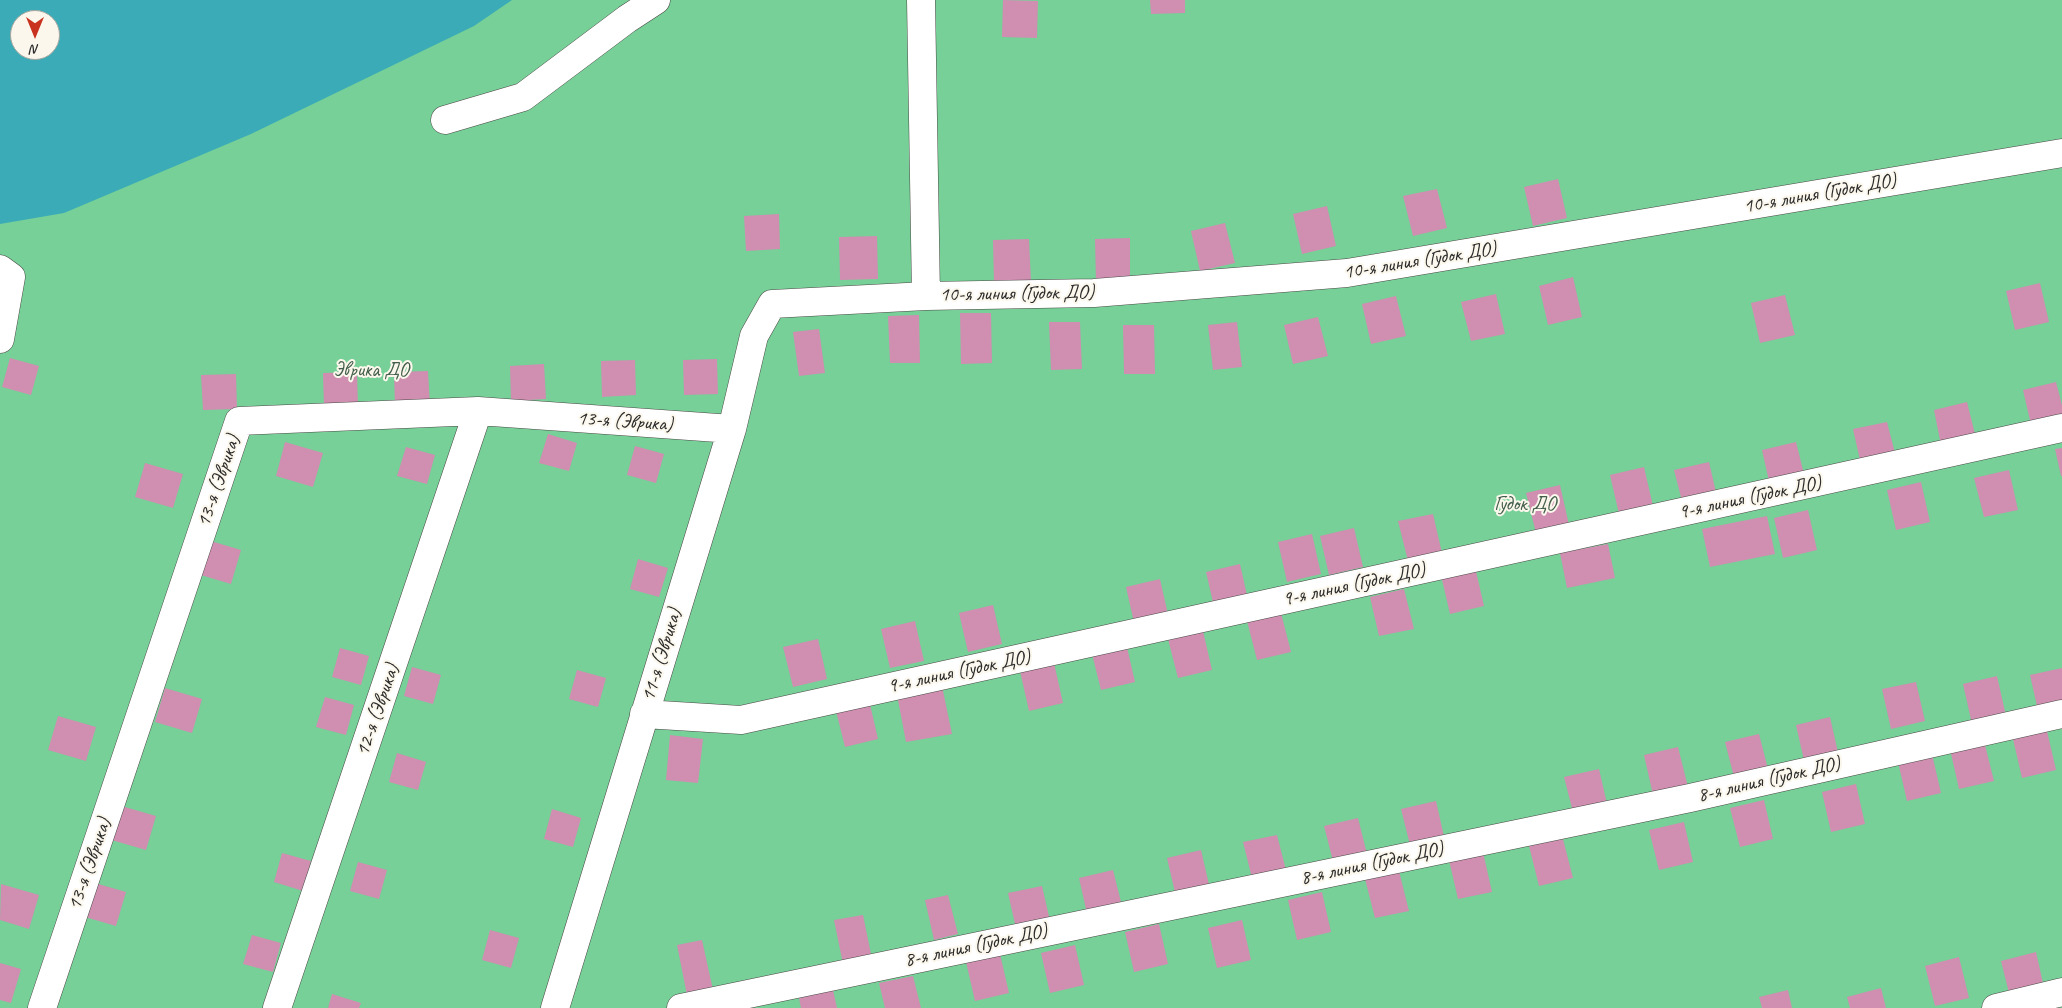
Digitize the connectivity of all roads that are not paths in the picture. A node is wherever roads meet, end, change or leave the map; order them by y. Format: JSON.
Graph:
{"nodes":[{"id":1,"x":656,"y":0,"type":"edge"},
{"id":2,"x":920,"y":0,"type":"edge"},
{"id":3,"x":445,"y":120,"type":"dead end"},
{"id":4,"x":2062,"y":153,"type":"edge"},
{"id":5,"x":0,"y":269,"type":"edge"},
{"id":6,"x":926,"y":296,"type":"junction"},
{"id":7,"x":772,"y":304,"type":"joint"},
{"id":8,"x":0,"y":339,"type":"edge"},
{"id":9,"x":478,"y":412,"type":"junction"},
{"id":10,"x":2062,"y":428,"type":"edge"},
{"id":11,"x":732,"y":429,"type":"junction"},
{"id":12,"x":644,"y":714,"type":"junction"},
{"id":13,"x":2062,"y":714,"type":"edge"},
{"id":14,"x":2062,"y":992,"type":"edge"},
{"id":15,"x":42,"y":1008,"type":"edge"},
{"id":16,"x":277,"y":1008,"type":"edge"},
{"id":17,"x":555,"y":1008,"type":"edge"},
{"id":18,"x":681,"y":1008,"type":"edge"},
{"id":19,"x":1996,"y":1008,"type":"edge"}],
"edges":[{"from":1,"to":3,"type":"lane"},
{"from":2,"to":6,"type":"lane"},
{"from":4,"to":6,"type":"lane","name":"10-я линия (Гудок ДО)"},
{"from":5,"to":8,"type":"lane"},
{"from":6,"to":7,"type":"lane","name":"10-я линия (Гудок ДО)"},
{"from":7,"to":11,"type":"lane","name":"11-я (Эврика)"},
{"from":9,"to":11,"type":"lane","name":"13-я (Эврика)"},
{"from":9,"to":15,"type":"lane","name":"13-я (Эврика)"},
{"from":9,"to":16,"type":"lane","name":"12-я (Эврика)"},
{"from":10,"to":12,"type":"lane","name":"9-я линия (Гудок ДО)"},
{"from":11,"to":12,"type":"lane","name":"11-я (Эврика)"},
{"from":12,"to":17,"type":"lane","name":"11-я (Эврика)"},
{"from":13,"to":18,"type":"lane","name":"8-я линия (Гудок ДО)"},
{"from":14,"to":19,"type":"lane"}]}
